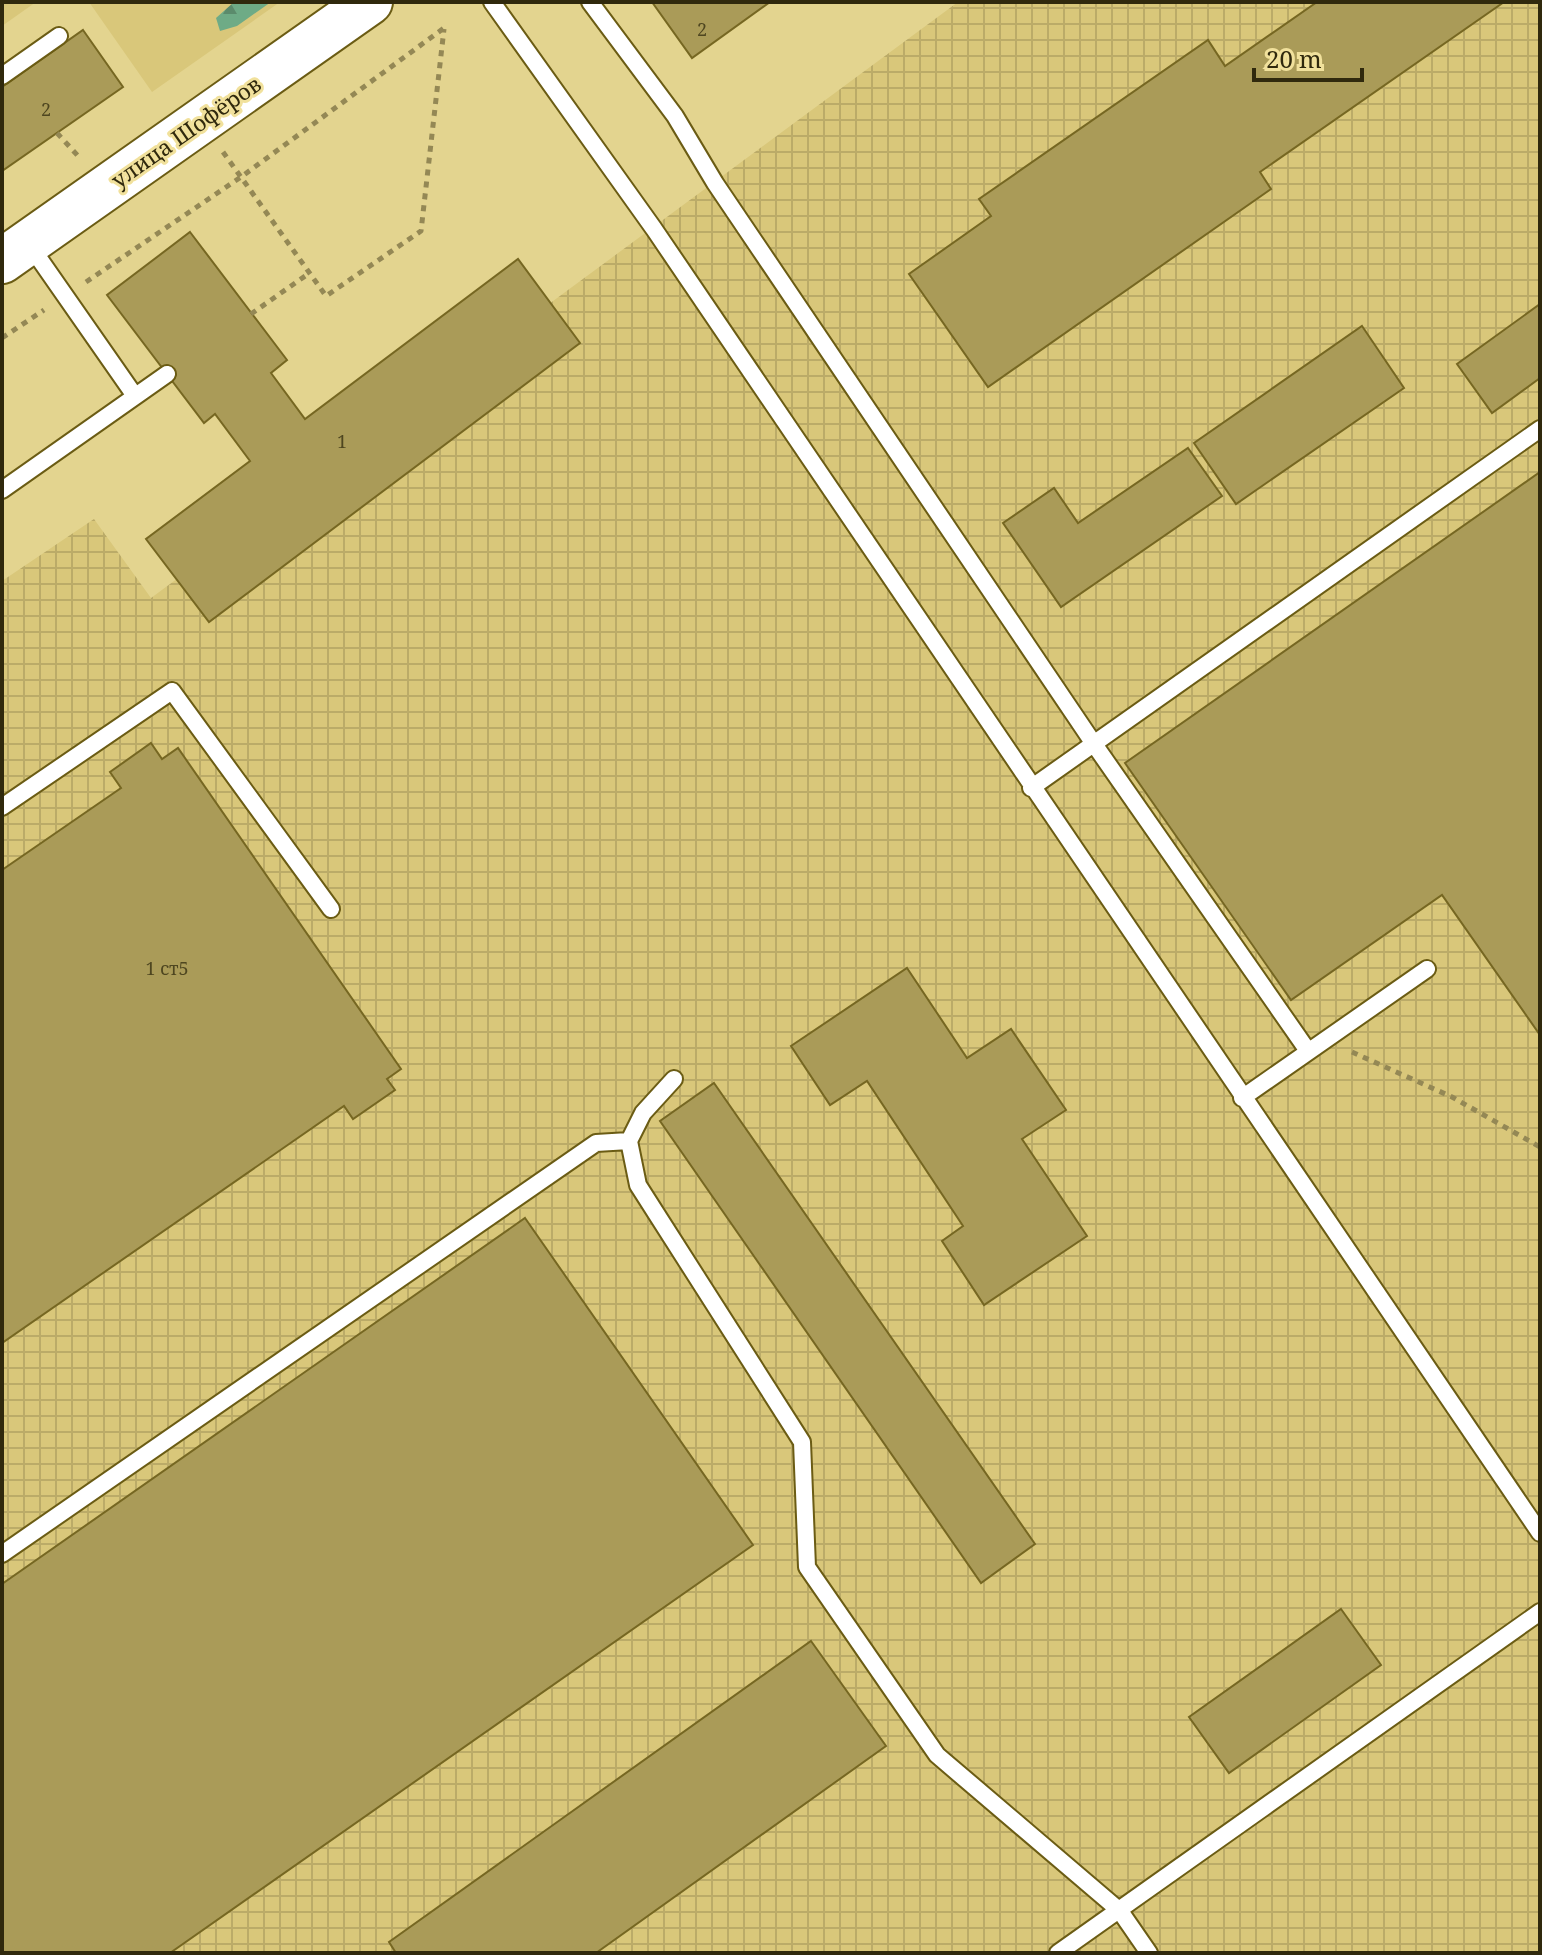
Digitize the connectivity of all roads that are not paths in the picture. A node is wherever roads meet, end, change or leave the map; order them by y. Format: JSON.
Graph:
{"nodes":[{"id":1,"x":370,"y":2,"type":"edge"},
{"id":2,"x":492,"y":2,"type":"edge"},
{"id":3,"x":590,"y":2,"type":"edge"},
{"id":4,"x":59,"y":36,"type":"dead end"},
{"id":5,"x":2,"y":76,"type":"edge"},
{"id":6,"x":15,"y":252,"type":"edge"},
{"id":7,"x":167,"y":374,"type":"dead end"},
{"id":8,"x":135,"y":396,"type":"junction"},
{"id":9,"x":1540,"y":429,"type":"edge"},
{"id":10,"x":2,"y":490,"type":"edge"},
{"id":11,"x":1094,"y":744,"type":"junction"},
{"id":12,"x":1031,"y":788,"type":"junction"},
{"id":13,"x":2,"y":807,"type":"edge"},
{"id":14,"x":331,"y":909,"type":"dead end"},
{"id":15,"x":1427,"y":969,"type":"dead end"},
{"id":16,"x":1308,"y":1051,"type":"junction"},
{"id":17,"x":674,"y":1079,"type":"dead end"},
{"id":18,"x":1242,"y":1098,"type":"junction"},
{"id":19,"x":629,"y":1141,"type":"junction"},
{"id":20,"x":1540,"y":1533,"type":"edge"},
{"id":21,"x":2,"y":1554,"type":"edge"},
{"id":22,"x":1540,"y":1612,"type":"edge"},
{"id":23,"x":1120,"y":1911,"type":"junction"},
{"id":24,"x":1058,"y":1953,"type":"edge"},
{"id":25,"x":1149,"y":1953,"type":"edge"}],
"edges":[{"from":1,"to":6,"type":"street","name":"улица Шофёров"},
{"from":2,"to":12,"type":"lane"},
{"from":3,"to":11,"type":"lane"},
{"from":4,"to":5,"type":"lane"},
{"from":6,"to":8,"type":"lane"},
{"from":7,"to":8,"type":"lane"},
{"from":8,"to":10,"type":"lane"},
{"from":9,"to":11,"type":"lane"},
{"from":11,"to":12,"type":"lane"},
{"from":11,"to":16,"type":"lane"},
{"from":12,"to":18,"type":"lane"},
{"from":13,"to":14,"type":"lane"},
{"from":15,"to":16,"type":"lane"},
{"from":16,"to":18,"type":"lane"},
{"from":17,"to":19,"type":"lane"},
{"from":18,"to":20,"type":"lane"},
{"from":19,"to":21,"type":"lane"},
{"from":19,"to":23,"type":"lane"},
{"from":22,"to":23,"type":"lane"},
{"from":23,"to":24,"type":"lane"},
{"from":23,"to":25,"type":"lane"}]}
